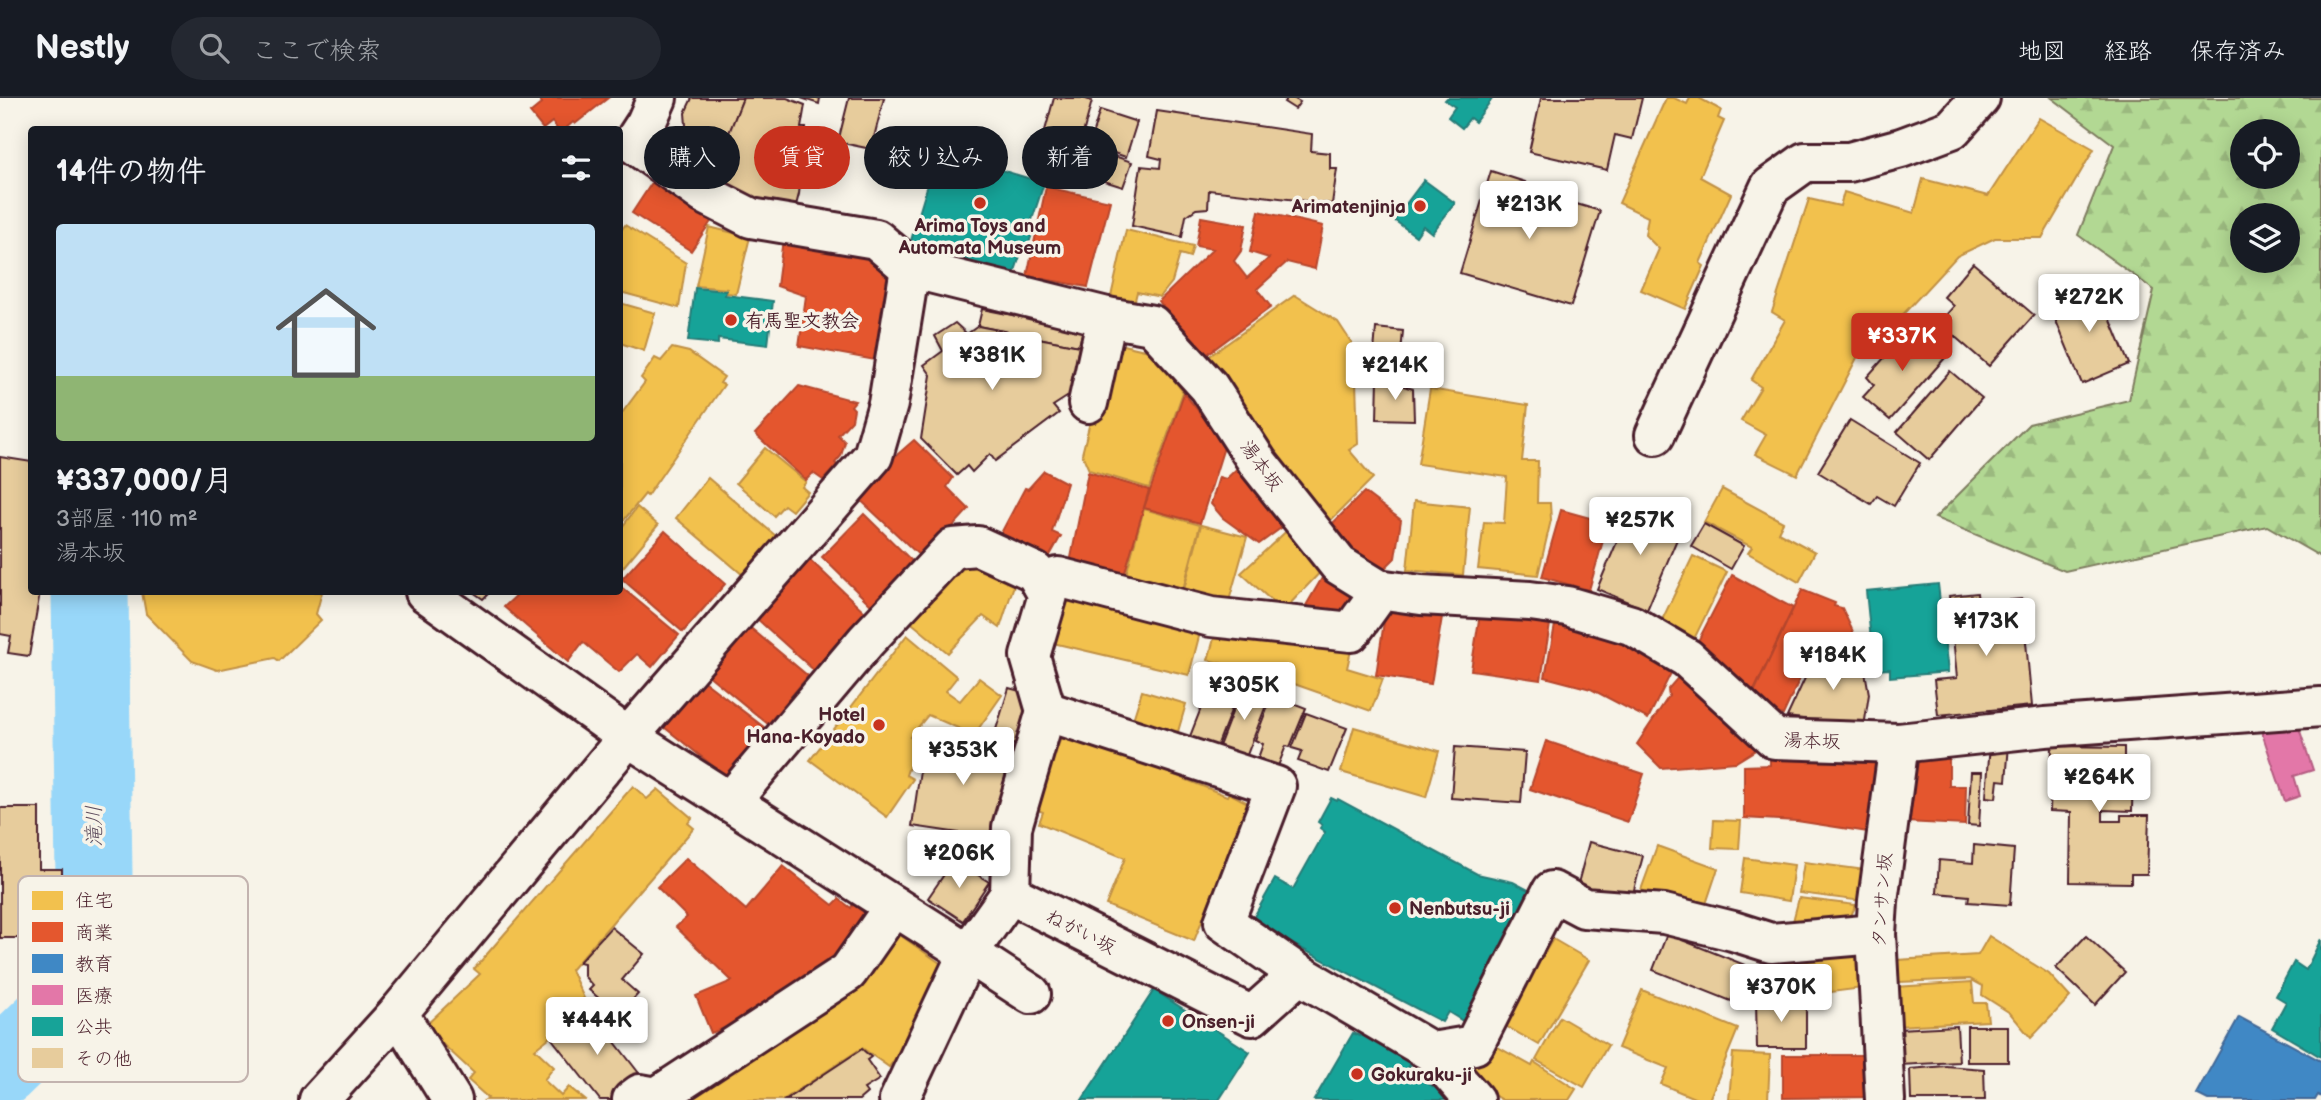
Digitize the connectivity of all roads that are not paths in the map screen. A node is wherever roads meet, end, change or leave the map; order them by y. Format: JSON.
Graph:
{"nodes":[{"id":1,"x":657,"y":98,"type":"edge"},
{"id":2,"x":1980,"y":98,"type":"edge"},
{"id":3,"x":626,"y":146,"type":"edge"},
{"id":4,"x":910,"y":268,"type":"junction"},
{"id":5,"x":1107,"y":317,"type":"junction"},
{"id":6,"x":1088,"y":403,"type":"dead end"},
{"id":7,"x":1655,"y":435,"type":"dead end"},
{"id":8,"x":1042,"y":584,"type":"junction"},
{"id":9,"x":1378,"y":589,"type":"junction"},
{"id":10,"x":429,"y":595,"type":"edge"},
{"id":11,"x":2321,"y":707,"type":"edge"},
{"id":12,"x":1046,"y":711,"type":"junction"},
{"id":13,"x":628,"y":737,"type":"junction"},
{"id":14,"x":1899,"y":743,"type":"junction"},
{"id":15,"x":730,"y":802,"type":"junction"},
{"id":16,"x":1010,"y":894,"type":"junction"},
{"id":17,"x":894,"y":906,"type":"junction"},
{"id":18,"x":1876,"y":934,"type":"junction"},
{"id":19,"x":968,"y":953,"type":"junction"},
{"id":20,"x":1299,"y":974,"type":"junction"},
{"id":21,"x":1031,"y":994,"type":"dead end"},
{"id":22,"x":398,"y":1013,"type":"junction"},
{"id":23,"x":1432,"y":1052,"type":"junction"},
{"id":24,"x":319,"y":1100,"type":"edge"},
{"id":25,"x":452,"y":1100,"type":"edge"},
{"id":26,"x":632,"y":1100,"type":"edge"},
{"id":27,"x":899,"y":1100,"type":"edge"},
{"id":28,"x":1474,"y":1100,"type":"edge"},
{"id":29,"x":1885,"y":1100,"type":"edge"}],
"edges":[{"from":1,"to":3,"type":"street"},
{"from":2,"to":7,"type":"street"},
{"from":3,"to":4,"type":"street","name":"湯本坂"},
{"from":4,"to":5,"type":"street","name":"湯本坂"},
{"from":4,"to":13,"type":"street"},
{"from":5,"to":6,"type":"street"},
{"from":5,"to":9,"type":"street","name":"湯本坂"},
{"from":8,"to":9,"type":"street"},
{"from":8,"to":12,"type":"street"},
{"from":8,"to":15,"type":"street"},
{"from":9,"to":14,"type":"street","name":"湯本坂"},
{"from":10,"to":13,"type":"street"},
{"from":11,"to":14,"type":"street","name":"湯本坂"},
{"from":12,"to":16,"type":"street"},
{"from":12,"to":20,"type":"street"},
{"from":13,"to":15,"type":"street"},
{"from":13,"to":22,"type":"street"},
{"from":14,"to":18,"type":"street","name":"タンサン坂"},
{"from":15,"to":17,"type":"street"},
{"from":16,"to":19,"type":"street"},
{"from":16,"to":20,"type":"street","name":"ねがい坂"},
{"from":17,"to":19,"type":"street"},
{"from":17,"to":26,"type":"street"},
{"from":18,"to":23,"type":"street"},
{"from":18,"to":29,"type":"street","name":"タンサン坂"},
{"from":19,"to":21,"type":"street"},
{"from":19,"to":27,"type":"street"},
{"from":20,"to":23,"type":"street"},
{"from":22,"to":24,"type":"street"},
{"from":22,"to":25,"type":"street"},
{"from":23,"to":28,"type":"street"}]}
